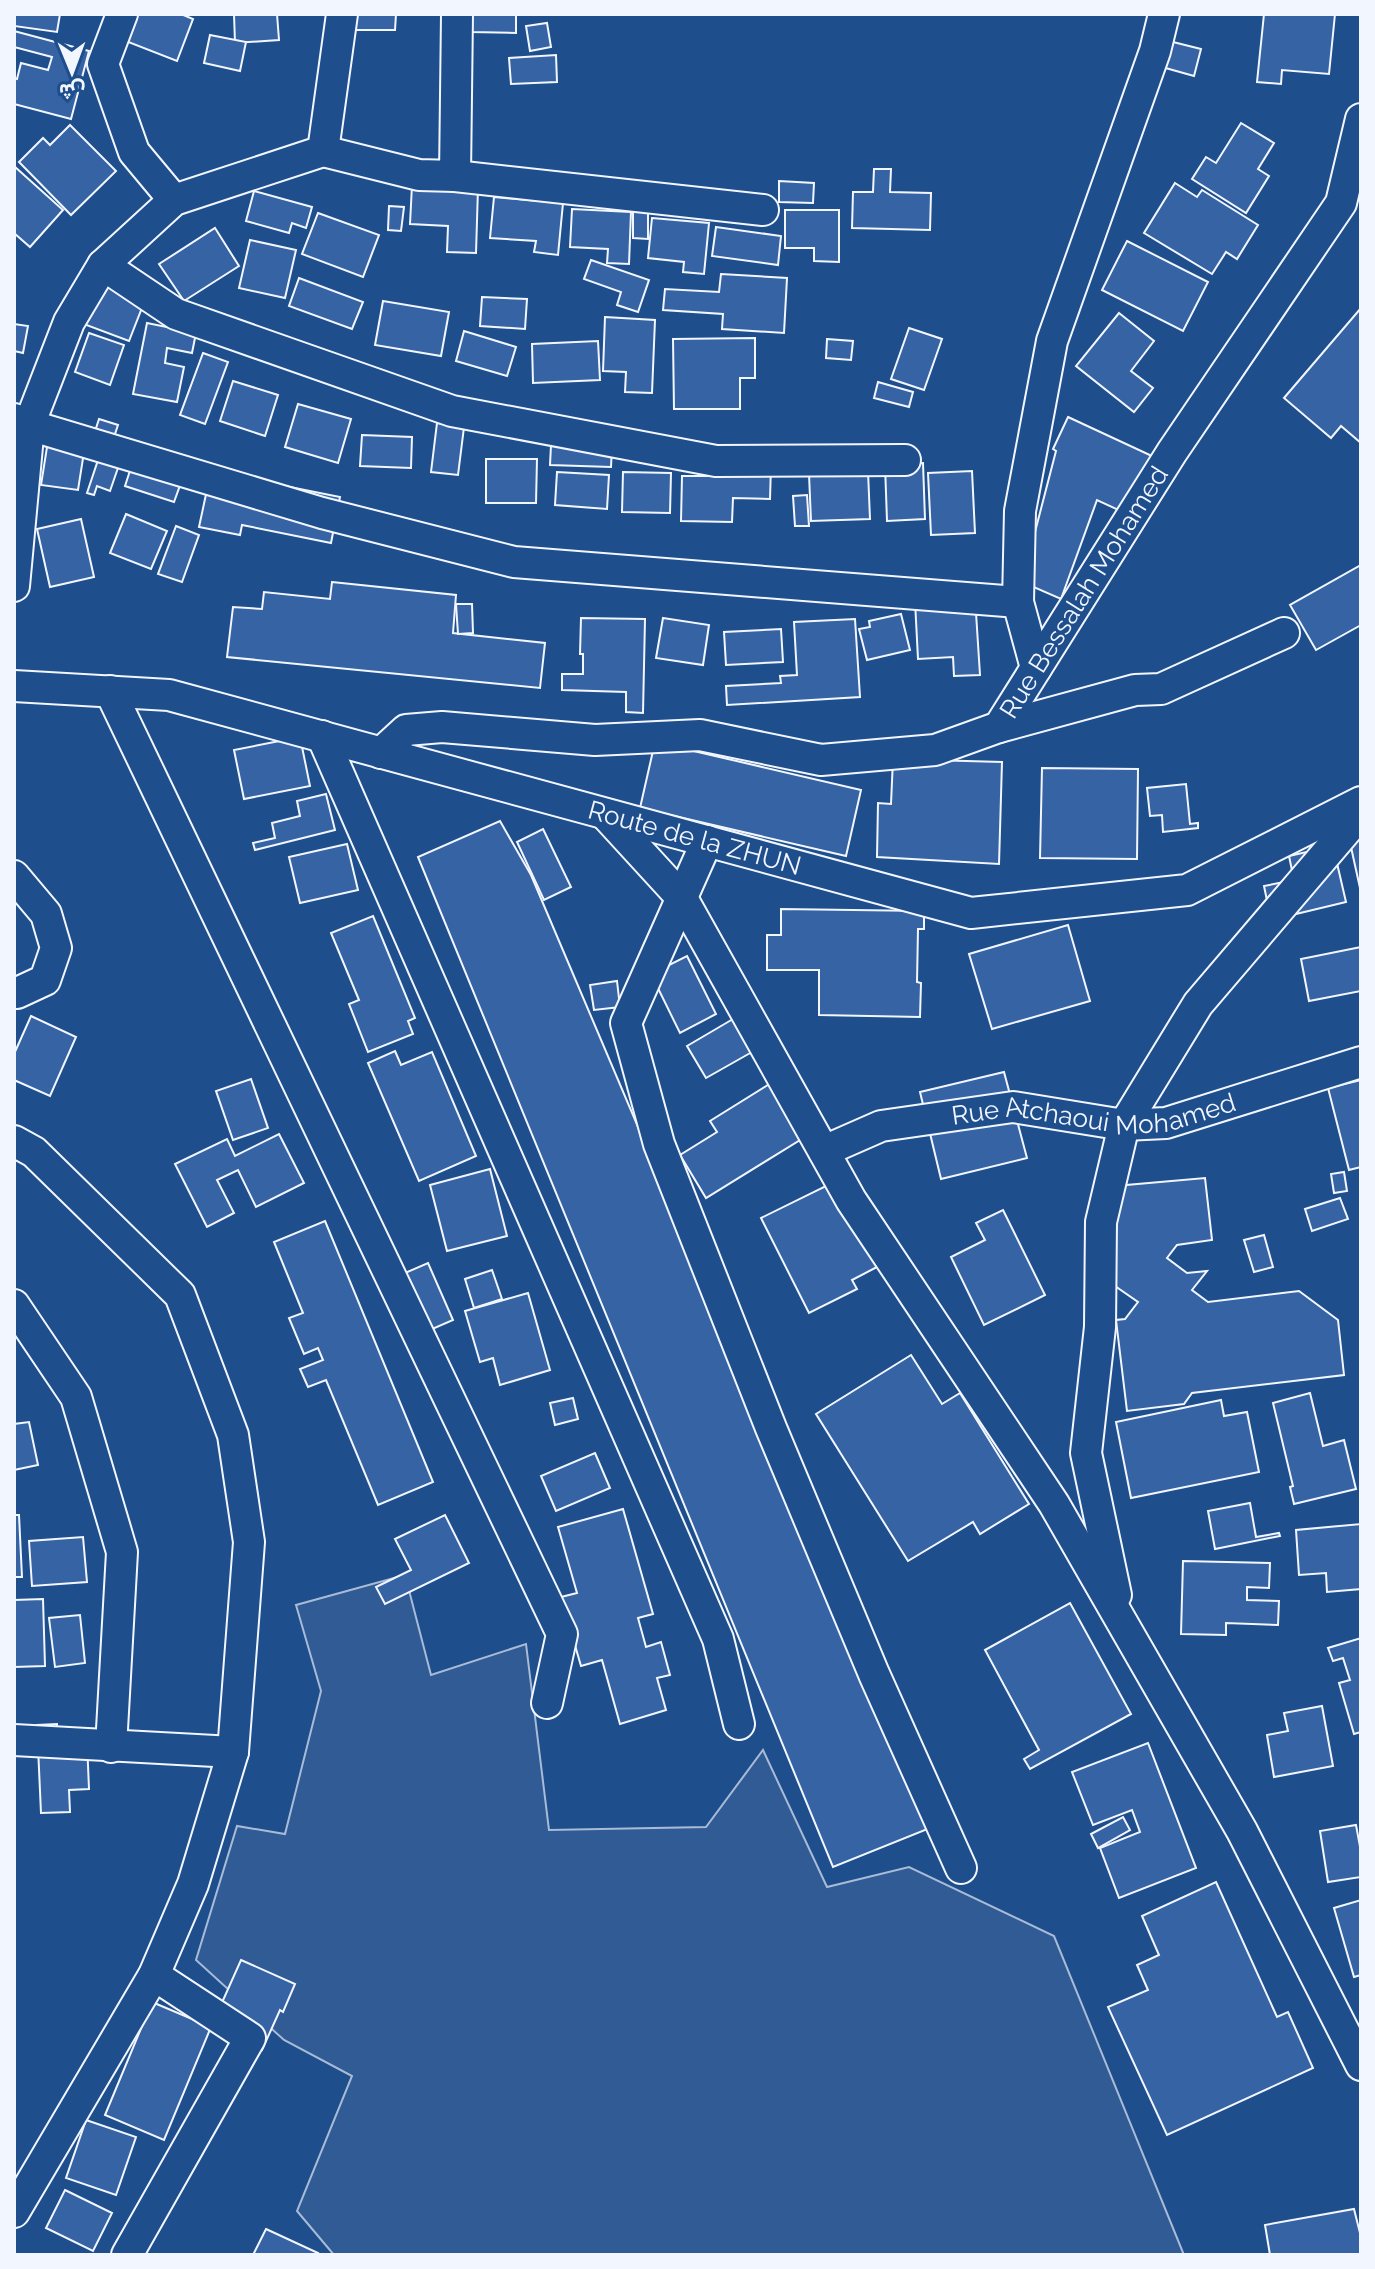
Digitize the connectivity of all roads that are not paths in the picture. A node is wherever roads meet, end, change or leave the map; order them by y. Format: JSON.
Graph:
{"nodes":[{"id":1,"x":122,"y":14,"type":"edge"},
{"id":2,"x":342,"y":14,"type":"edge"},
{"id":3,"x":457,"y":14,"type":"edge"},
{"id":4,"x":1164,"y":14,"type":"edge"},
{"id":5,"x":1359,"y":133,"type":"edge"},
{"id":6,"x":323,"y":151,"type":"junction"},
{"id":7,"x":455,"y":176,"type":"junction"},
{"id":8,"x":174,"y":200,"type":"junction"},
{"id":9,"x":763,"y":210,"type":"dead end"},
{"id":10,"x":103,"y":265,"type":"junction"},
{"id":11,"x":21,"y":422,"type":"edge"},
{"id":12,"x":905,"y":460,"type":"dead end"},
{"id":13,"x":14,"y":586,"type":"edge"},
{"id":14,"x":1018,"y":602,"type":"junction"},
{"id":15,"x":1284,"y":633,"type":"dead end"},
{"id":16,"x":1036,"y":668,"type":"junction"},
{"id":17,"x":14,"y":686,"type":"edge"},
{"id":18,"x":110,"y":691,"type":"junction"},
{"id":19,"x":999,"y":727,"type":"junction"},
{"id":20,"x":322,"y":736,"type":"junction"},
{"id":21,"x":381,"y":753,"type":"junction"},
{"id":22,"x":1361,"y":802,"type":"edge"},
{"id":23,"x":1361,"y":813,"type":"edge"},
{"id":24,"x":605,"y":814,"type":"junction"},
{"id":25,"x":707,"y":841,"type":"junction"},
{"id":26,"x":14,"y":876,"type":"edge"},
{"id":27,"x":682,"y":898,"type":"junction"},
{"id":28,"x":14,"y":992,"type":"edge"},
{"id":29,"x":1361,"y":1062,"type":"edge"},
{"id":30,"x":1124,"y":1125,"type":"junction"},
{"id":31,"x":14,"y":1141,"type":"edge"},
{"id":32,"x":824,"y":1151,"type":"junction"},
{"id":33,"x":14,"y":1305,"type":"edge"},
{"id":34,"x":1121,"y":1620,"type":"junction"},
{"id":35,"x":547,"y":1703,"type":"dead end"},
{"id":36,"x":739,"y":1724,"type":"dead end"},
{"id":37,"x":14,"y":1740,"type":"edge"},
{"id":38,"x":111,"y":1747,"type":"junction"},
{"id":39,"x":233,"y":1752,"type":"junction"},
{"id":40,"x":961,"y":1868,"type":"dead end"},
{"id":41,"x":154,"y":1975,"type":"junction"},
{"id":42,"x":1361,"y":2065,"type":"edge"},
{"id":43,"x":14,"y":2212,"type":"edge"},
{"id":44,"x":127,"y":2255,"type":"edge"}],
"edges":[{"from":1,"to":8,"type":"street"},
{"from":2,"to":6,"type":"street"},
{"from":3,"to":7,"type":"street"},
{"from":4,"to":14,"type":"street"},
{"from":5,"to":16,"type":"street","name":"Rue Bessalah Mohamed"},
{"from":6,"to":7,"type":"street"},
{"from":6,"to":8,"type":"street"},
{"from":7,"to":9,"type":"street"},
{"from":8,"to":10,"type":"street"},
{"from":10,"to":11,"type":"street"},
{"from":10,"to":12,"type":"street"},
{"from":11,"to":13,"type":"street"},
{"from":11,"to":14,"type":"street"},
{"from":14,"to":16,"type":"street"},
{"from":15,"to":19,"type":"street"},
{"from":16,"to":19,"type":"street","name":"Rue Bessalah Mohamed"},
{"from":17,"to":18,"type":"street","name":"Route de la ZHUN"},
{"from":18,"to":20,"type":"street","name":"Route de la ZHUN"},
{"from":18,"to":35,"type":"street"},
{"from":19,"to":21,"type":"street","name":"Rue Bessalah Mohamed"},
{"from":20,"to":21,"type":"street","name":"Route de la ZHUN"},
{"from":20,"to":36,"type":"street"},
{"from":21,"to":24,"type":"street","name":"Route de la ZHUN"},
{"from":22,"to":25,"type":"street","name":"Route de la ZHUN"},
{"from":23,"to":30,"type":"street"},
{"from":24,"to":25,"type":"street","name":"Route de la ZHUN"},
{"from":24,"to":27,"type":"street"},
{"from":25,"to":27,"type":"street"},
{"from":26,"to":28,"type":"street"},
{"from":27,"to":32,"type":"street"},
{"from":27,"to":40,"type":"street"},
{"from":29,"to":30,"type":"street","name":"Rue Atchaoui Mohamed"},
{"from":30,"to":32,"type":"street","name":"Rue Atchaoui Mohamed"},
{"from":30,"to":34,"type":"street"},
{"from":31,"to":39,"type":"street"},
{"from":32,"to":34,"type":"street"},
{"from":33,"to":38,"type":"street"},
{"from":34,"to":42,"type":"street"},
{"from":37,"to":38,"type":"street"},
{"from":38,"to":39,"type":"street"},
{"from":39,"to":41,"type":"street"},
{"from":41,"to":43,"type":"street"},
{"from":41,"to":44,"type":"street"}]}
